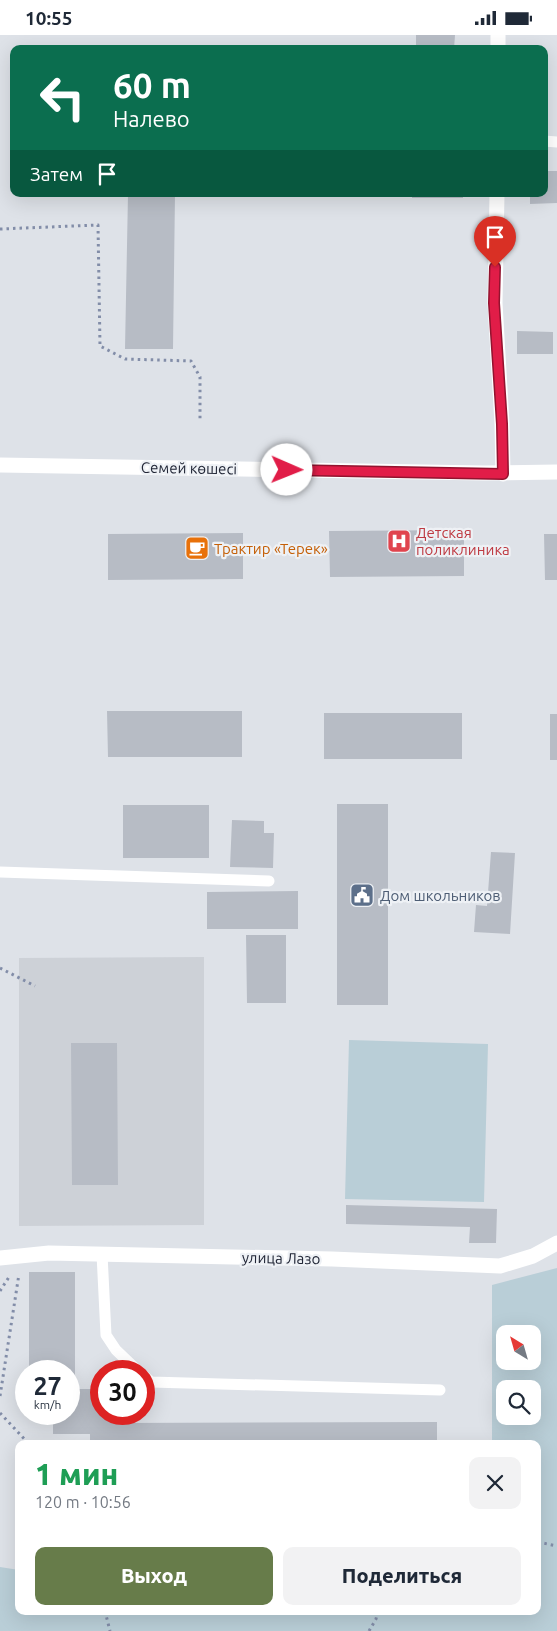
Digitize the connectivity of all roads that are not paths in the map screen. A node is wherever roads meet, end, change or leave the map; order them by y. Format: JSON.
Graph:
{"nodes":[{"id":1,"x":497,"y":197,"type":"edge"},
{"id":2,"x":0,"y":465,"type":"edge"},
{"id":3,"x":557,"y":472,"type":"edge"},
{"id":4,"x":503,"y":474,"type":"junction"},
{"id":5,"x":0,"y":872,"type":"edge"},
{"id":6,"x":269,"y":881,"type":"dead end"},
{"id":7,"x":557,"y":1243,"type":"edge"},
{"id":8,"x":102,"y":1254,"type":"junction"},
{"id":9,"x":0,"y":1258,"type":"edge"},
{"id":10,"x":126,"y":1360,"type":"edge"},
{"id":11,"x":155,"y":1382,"type":"edge"},
{"id":12,"x":440,"y":1390,"type":"dead end"}],
"edges":[{"from":1,"to":4,"type":"street"},
{"from":2,"to":4,"type":"street","name":"Семей көшесі"},
{"from":3,"to":4,"type":"street","name":"Семей көшесі"},
{"from":5,"to":6,"type":"lane"},
{"from":7,"to":8,"type":"street","name":"улица Лазо"},
{"from":8,"to":9,"type":"street","name":"улица Лазо"},
{"from":8,"to":10,"type":"lane"},
{"from":11,"to":12,"type":"lane"}]}
